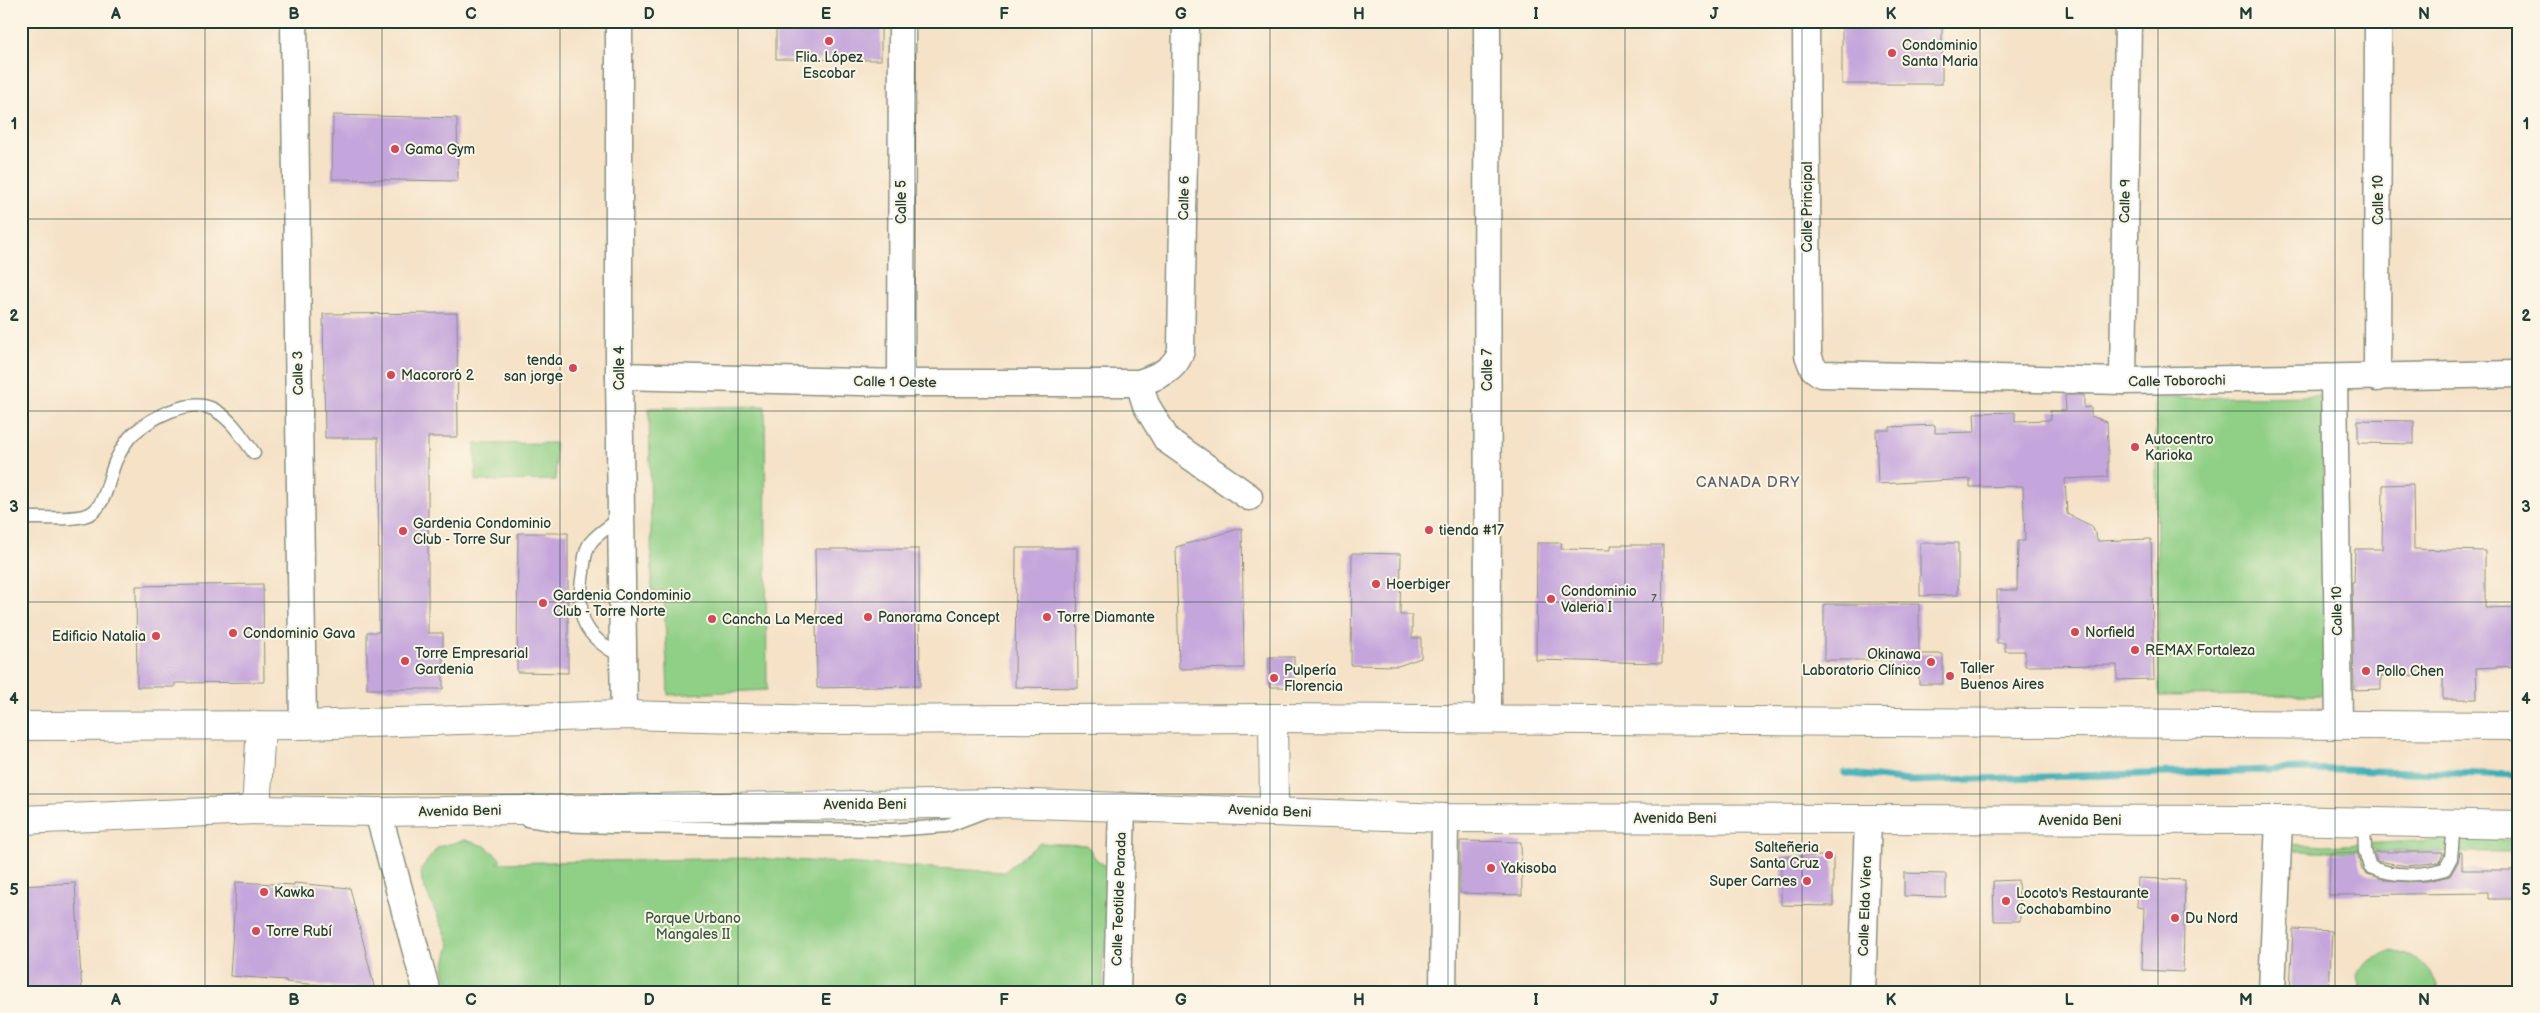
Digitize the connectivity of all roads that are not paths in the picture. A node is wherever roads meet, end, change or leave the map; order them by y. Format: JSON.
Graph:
{"nodes":[{"id":1,"x":294,"y":21,"type":"edge"},
{"id":2,"x":619,"y":21,"type":"edge"},
{"id":3,"x":902,"y":21,"type":"edge"},
{"id":4,"x":1186,"y":21,"type":"edge"},
{"id":5,"x":1486,"y":21,"type":"edge"},
{"id":6,"x":1806,"y":21,"type":"edge"},
{"id":7,"x":2128,"y":21,"type":"edge"},
{"id":8,"x":2378,"y":21,"type":"edge"},
{"id":9,"x":1168,"y":370,"type":"joint"},
{"id":10,"x":2519,"y":374,"type":"edge"},
{"id":11,"x":619,"y":376,"type":"junction"},
{"id":12,"x":1834,"y":376,"type":"joint"},
{"id":13,"x":2377,"y":378,"type":"junction"},
{"id":14,"x":2334,"y":379,"type":"junction"},
{"id":15,"x":2123,"y":381,"type":"junction"},
{"id":16,"x":901,"y":383,"type":"junction"},
{"id":17,"x":1139,"y":383,"type":"junction"},
{"id":18,"x":254,"y":454,"type":"dead end"},
{"id":19,"x":1249,"y":497,"type":"dead end"},
{"id":20,"x":621,"y":517,"type":"junction"},
{"id":21,"x":21,"y":518,"type":"edge"},
{"id":22,"x":623,"y":657,"type":"junction"},
{"id":23,"x":624,"y":715,"type":"junction"},
{"id":24,"x":1273,"y":718,"type":"junction"},
{"id":25,"x":1488,"y":719,"type":"junction"},
{"id":26,"x":2339,"y":723,"type":"junction"},
{"id":27,"x":303,"y":725,"type":"junction"},
{"id":28,"x":21,"y":726,"type":"edge"},
{"id":29,"x":261,"y":726,"type":"junction"},
{"id":30,"x":2519,"y":726,"type":"edge"},
{"id":31,"x":1122,"y":806,"type":"junction"},
{"id":32,"x":256,"y":810,"type":"junction"},
{"id":33,"x":1274,"y":810,"type":"junction"},
{"id":34,"x":378,"y":812,"type":"junction"},
{"id":35,"x":2519,"y":817,"type":"edge"},
{"id":36,"x":1445,"y":818,"type":"junction"},
{"id":37,"x":21,"y":820,"type":"edge"},
{"id":38,"x":1868,"y":820,"type":"junction"},
{"id":39,"x":2280,"y":820,"type":"junction"},
{"id":40,"x":2364,"y":821,"type":"junction"},
{"id":41,"x":2458,"y":823,"type":"junction"},
{"id":42,"x":2519,"y":825,"type":"edge"},
{"id":43,"x":427,"y":992,"type":"edge"},
{"id":44,"x":1117,"y":992,"type":"edge"},
{"id":45,"x":1443,"y":992,"type":"edge"},
{"id":46,"x":1862,"y":992,"type":"edge"},
{"id":47,"x":2272,"y":992,"type":"edge"}],
"edges":[{"from":1,"to":27,"type":"street","name":"Calle 3"},
{"from":2,"to":11,"type":"street","name":"Calle 4"},
{"from":3,"to":16,"type":"street","name":"Calle 5"},
{"from":4,"to":9,"type":"street","name":"Calle 6"},
{"from":5,"to":25,"type":"street","name":"Calle 7"},
{"from":6,"to":12,"type":"street","name":"Calle Principal"},
{"from":7,"to":15,"type":"street","name":"Calle 9"},
{"from":8,"to":13,"type":"street","name":"Calle 10"},
{"from":9,"to":17,"type":"street","name":"Calle 1 Oeste"},
{"from":10,"to":13,"type":"street","name":"Calle Toborochi"},
{"from":11,"to":16,"type":"street","name":"Calle 1 Oeste"},
{"from":11,"to":20,"type":"street","name":"Calle 4"},
{"from":12,"to":15,"type":"street","name":"Calle Toborochi"},
{"from":13,"to":14,"type":"street","name":"Calle Toborochi"},
{"from":14,"to":15,"type":"street","name":"Calle Toborochi"},
{"from":14,"to":26,"type":"street","name":"Calle 10"},
{"from":16,"to":17,"type":"street","name":"Calle 1 Oeste"},
{"from":17,"to":19,"type":"street"},
{"from":18,"to":21,"type":"lane"},
{"from":20,"to":22,"type":"street","name":"Calle 4"},
{"from":20,"to":22,"type":"lane"},
{"from":22,"to":23,"type":"street","name":"Calle 4"},
{"from":23,"to":24,"type":"street"},
{"from":23,"to":27,"type":"street"},
{"from":24,"to":25,"type":"street"},
{"from":24,"to":33,"type":"street"},
{"from":25,"to":26,"type":"street"},
{"from":26,"to":30,"type":"street"},
{"from":27,"to":29,"type":"street"},
{"from":28,"to":29,"type":"street"},
{"from":29,"to":32,"type":"street"},
{"from":31,"to":33,"type":"street","name":"Avenida Beni"},
{"from":31,"to":34,"type":"street","name":"Avenida Beni"},
{"from":31,"to":44,"type":"street","name":"Calle Teotilde Parada"},
{"from":32,"to":34,"type":"street","name":"Avenida Beni"},
{"from":32,"to":37,"type":"street","name":"Avenida Beni"},
{"from":33,"to":36,"type":"street","name":"Avenida Beni"},
{"from":34,"to":43,"type":"street"},
{"from":35,"to":41,"type":"street"},
{"from":36,"to":38,"type":"street","name":"Avenida Beni"},
{"from":36,"to":45,"type":"street"},
{"from":38,"to":39,"type":"street","name":"Avenida Beni"},
{"from":38,"to":46,"type":"street","name":"Calle Elda Viera"},
{"from":39,"to":40,"type":"street","name":"Avenida Beni"},
{"from":39,"to":47,"type":"street"},
{"from":40,"to":41,"type":"street","name":"Avenida Beni"},
{"from":40,"to":41,"type":"lane"},
{"from":41,"to":42,"type":"street","name":"Avenida Beni"}]}
